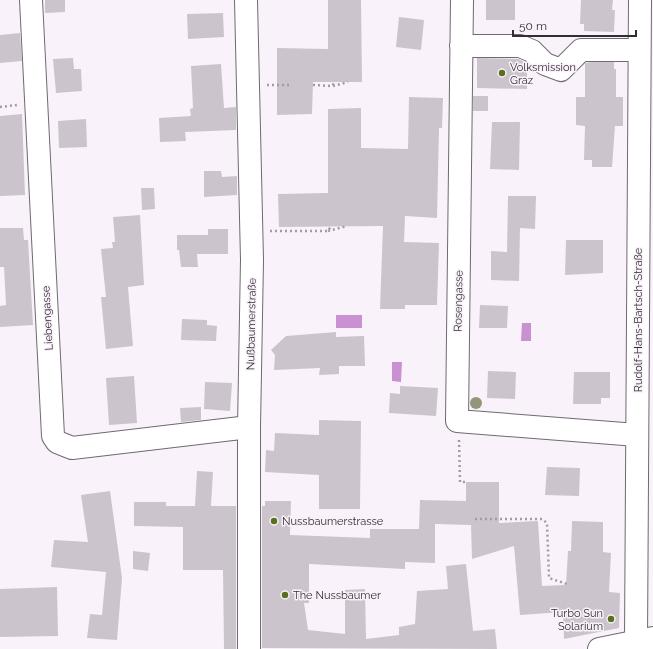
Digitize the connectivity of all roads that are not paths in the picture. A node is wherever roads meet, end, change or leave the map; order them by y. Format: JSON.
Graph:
{"nodes":[{"id":1,"x":31,"y":0,"type":"edge"},
{"id":2,"x":246,"y":0,"type":"edge"},
{"id":3,"x":462,"y":0,"type":"edge"},
{"id":4,"x":640,"y":0,"type":"edge"},
{"id":5,"x":461,"y":46,"type":"junction"},
{"id":6,"x":639,"y":50,"type":"junction"},
{"id":7,"x":249,"y":427,"type":"junction"},
{"id":8,"x":637,"y":435,"type":"junction"},
{"id":9,"x":642,"y":522,"type":"edge"},
{"id":10,"x":644,"y":639,"type":"edge"},
{"id":11,"x":249,"y":649,"type":"edge"},
{"id":12,"x":599,"y":649,"type":"edge"}],
"edges":[{"from":1,"to":7,"type":"street","name":"Liebengasse"},
{"from":2,"to":7,"type":"street","name":"Nußbaumerstraße"},
{"from":3,"to":5,"type":"street","name":"Rosengasse"},
{"from":4,"to":6,"type":"street","name":"Rudolf-Hans-Bartsch-Straße"},
{"from":5,"to":6,"type":"street"},
{"from":5,"to":8,"type":"street","name":"Rosengasse"},
{"from":6,"to":8,"type":"street","name":"Rudolf-Hans-Bartsch-Straße"},
{"from":7,"to":11,"type":"street","name":"Nußbaumerstraße"},
{"from":8,"to":9,"type":"street","name":"Rudolf-Hans-Bartsch-Straße"},
{"from":9,"to":10,"type":"street","name":"Rudolf-Hans-Bartsch-Straße"},
{"from":10,"to":12,"type":"street"}]}
